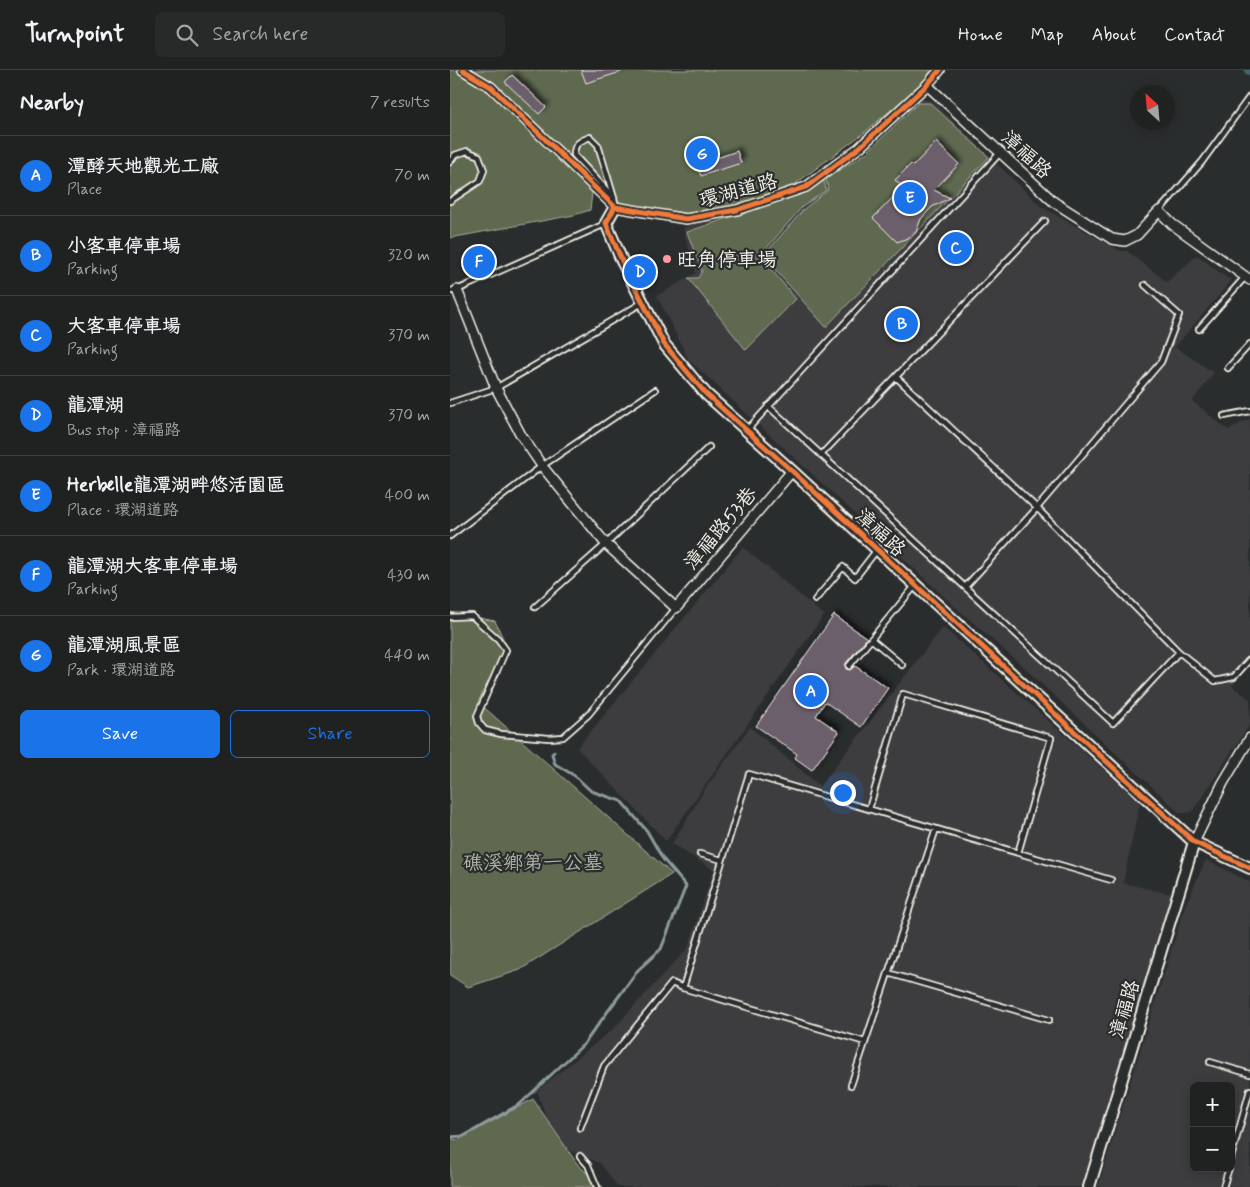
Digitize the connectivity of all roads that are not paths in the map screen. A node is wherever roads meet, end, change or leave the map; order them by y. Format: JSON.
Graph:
{"nodes":[{"id":1,"x":463,"y":70,"type":"edge"},
{"id":2,"x":940,"y":70,"type":"edge"},
{"id":3,"x":927,"y":85,"type":"junction"},
{"id":4,"x":1250,"y":96,"type":"edge"},
{"id":5,"x":1000,"y":153,"type":"junction"},
{"id":6,"x":450,"y":162,"type":"edge"},
{"id":7,"x":450,"y":201,"type":"edge"},
{"id":8,"x":614,"y":202,"type":"junction"},
{"id":9,"x":1159,"y":211,"type":"junction"},
{"id":10,"x":1045,"y":222,"type":"dead end"},
{"id":11,"x":606,"y":223,"type":"junction"},
{"id":12,"x":1248,"y":279,"type":"edge"},
{"id":13,"x":1145,"y":284,"type":"dead end"},
{"id":14,"x":453,"y":290,"type":"edge"},
{"id":15,"x":643,"y":302,"type":"junction"},
{"id":16,"x":1200,"y":329,"type":"dead end"},
{"id":17,"x":1250,"y":344,"type":"edge"},
{"id":18,"x":1228,"y":368,"type":"dead end"},
{"id":19,"x":896,"y":377,"type":"junction"},
{"id":20,"x":496,"y":388,"type":"junction"},
{"id":21,"x":656,"y":390,"type":"dead end"},
{"id":22,"x":450,"y":403,"type":"edge"},
{"id":23,"x":768,"y":406,"type":"junction"},
{"id":24,"x":1250,"y":411,"type":"edge"},
{"id":25,"x":1224,"y":416,"type":"dead end"},
{"id":26,"x":746,"y":430,"type":"junction"},
{"id":27,"x":709,"y":447,"type":"dead end"},
{"id":28,"x":821,"y":455,"type":"junction"},
{"id":29,"x":542,"y":466,"type":"junction"},
{"id":30,"x":792,"y":471,"type":"junction"},
{"id":31,"x":1037,"y":508,"type":"junction"},
{"id":32,"x":450,"y":536,"type":"edge"},
{"id":33,"x":606,"y":544,"type":"junction"},
{"id":34,"x":877,"y":550,"type":"junction"},
{"id":35,"x":916,"y":585,"type":"junction"},
{"id":36,"x":964,"y":586,"type":"junction"},
{"id":37,"x":815,"y":600,"type":"dead end"},
{"id":38,"x":536,"y":607,"type":"dead end"},
{"id":39,"x":676,"y":608,"type":"junction"},
{"id":40,"x":450,"y":617,"type":"edge"},
{"id":41,"x":871,"y":639,"type":"junction"},
{"id":42,"x":1180,"y":652,"type":"junction"},
{"id":43,"x":1250,"y":659,"type":"edge"},
{"id":44,"x":902,"y":664,"type":"dead end"},
{"id":45,"x":849,"y":666,"type":"dead end"},
{"id":46,"x":1250,"y":738,"type":"edge"},
{"id":47,"x":869,"y":809,"type":"junction"},
{"id":48,"x":936,"y":829,"type":"junction"},
{"id":49,"x":1194,"y":842,"type":"junction"},
{"id":50,"x":1018,"y":853,"type":"junction"},
{"id":51,"x":700,"y":854,"type":"dead end"},
{"id":52,"x":722,"y":860,"type":"junction"},
{"id":53,"x":1250,"y":868,"type":"edge"},
{"id":54,"x":1111,"y":880,"type":"dead end"},
{"id":55,"x":888,"y":973,"type":"junction"},
{"id":56,"x":683,"y":988,"type":"junction"},
{"id":57,"x":1049,"y":1020,"type":"dead end"},
{"id":58,"x":865,"y":1042,"type":"junction"},
{"id":59,"x":1210,"y":1062,"type":"dead end"},
{"id":60,"x":1250,"y":1074,"type":"edge"},
{"id":61,"x":851,"y":1085,"type":"dead end"},
{"id":62,"x":1250,"y":1091,"type":"edge"},
{"id":63,"x":580,"y":1128,"type":"dead end"},
{"id":64,"x":1235,"y":1144,"type":"edge"},
{"id":65,"x":580,"y":1156,"type":"dead end"},
{"id":66,"x":1227,"y":1172,"type":"edge"},
{"id":67,"x":596,"y":1187,"type":"edge"},
{"id":68,"x":1089,"y":1187,"type":"edge"},
{"id":69,"x":1223,"y":1187,"type":"edge"}],
"edges":[{"from":1,"to":8,"type":"street"},
{"from":2,"to":3,"type":"street","name":"環湖道路"},
{"from":3,"to":5,"type":"street","name":"漳福路"},
{"from":3,"to":8,"type":"street","name":"環湖道路"},
{"from":4,"to":9,"type":"lane","name":"漳福路"},
{"from":5,"to":9,"type":"street","name":"漳福路"},
{"from":5,"to":23,"type":"lane"},
{"from":6,"to":7,"type":"lane"},
{"from":8,"to":8,"type":"lane"},
{"from":8,"to":11,"type":"street"},
{"from":9,"to":12,"type":"street"},
{"from":10,"to":19,"type":"lane"},
{"from":11,"to":14,"type":"lane"},
{"from":11,"to":15,"type":"street","name":"漳福路"},
{"from":12,"to":16,"type":"lane"},
{"from":13,"to":31,"type":"lane"},
{"from":14,"to":20,"type":"street"},
{"from":15,"to":20,"type":"lane"},
{"from":15,"to":26,"type":"street","name":"漳福路"},
{"from":17,"to":18,"type":"lane"},
{"from":19,"to":28,"type":"lane"},
{"from":19,"to":31,"type":"lane"},
{"from":20,"to":22,"type":"lane"},
{"from":20,"to":29,"type":"street"},
{"from":21,"to":29,"type":"lane"},
{"from":23,"to":26,"type":"lane"},
{"from":23,"to":28,"type":"lane"},
{"from":24,"to":25,"type":"lane"},
{"from":26,"to":30,"type":"street","name":"漳福路"},
{"from":27,"to":33,"type":"lane"},
{"from":28,"to":36,"type":"lane"},
{"from":29,"to":32,"type":"lane"},
{"from":29,"to":33,"type":"street"},
{"from":30,"to":34,"type":"street","name":"漳福路"},
{"from":30,"to":39,"type":"street","name":"漳福路53巷"},
{"from":31,"to":36,"type":"lane"},
{"from":31,"to":42,"type":"lane"},
{"from":33,"to":38,"type":"lane"},
{"from":33,"to":39,"type":"street"},
{"from":34,"to":35,"type":"street","name":"漳福路"},
{"from":34,"to":37,"type":"lane"},
{"from":35,"to":41,"type":"lane"},
{"from":35,"to":49,"type":"street","name":"漳福路"},
{"from":36,"to":42,"type":"lane"},
{"from":39,"to":40,"type":"lane"},
{"from":41,"to":44,"type":"lane"},
{"from":41,"to":45,"type":"lane"},
{"from":42,"to":43,"type":"lane"},
{"from":46,"to":49,"type":"street","name":"漳福路"},
{"from":47,"to":48,"type":"lane"},
{"from":47,"to":50,"type":"lane"},
{"from":47,"to":52,"type":"lane"},
{"from":48,"to":50,"type":"lane"},
{"from":48,"to":55,"type":"lane"},
{"from":49,"to":53,"type":"street"},
{"from":49,"to":68,"type":"street","name":"漳福路"},
{"from":50,"to":54,"type":"lane"},
{"from":51,"to":52,"type":"lane"},
{"from":52,"to":56,"type":"lane"},
{"from":55,"to":57,"type":"lane"},
{"from":55,"to":58,"type":"lane"},
{"from":56,"to":58,"type":"lane"},
{"from":56,"to":63,"type":"lane"},
{"from":58,"to":61,"type":"lane"},
{"from":59,"to":60,"type":"lane"},
{"from":62,"to":64,"type":"lane"},
{"from":65,"to":67,"type":"lane"},
{"from":66,"to":69,"type":"lane"}]}
